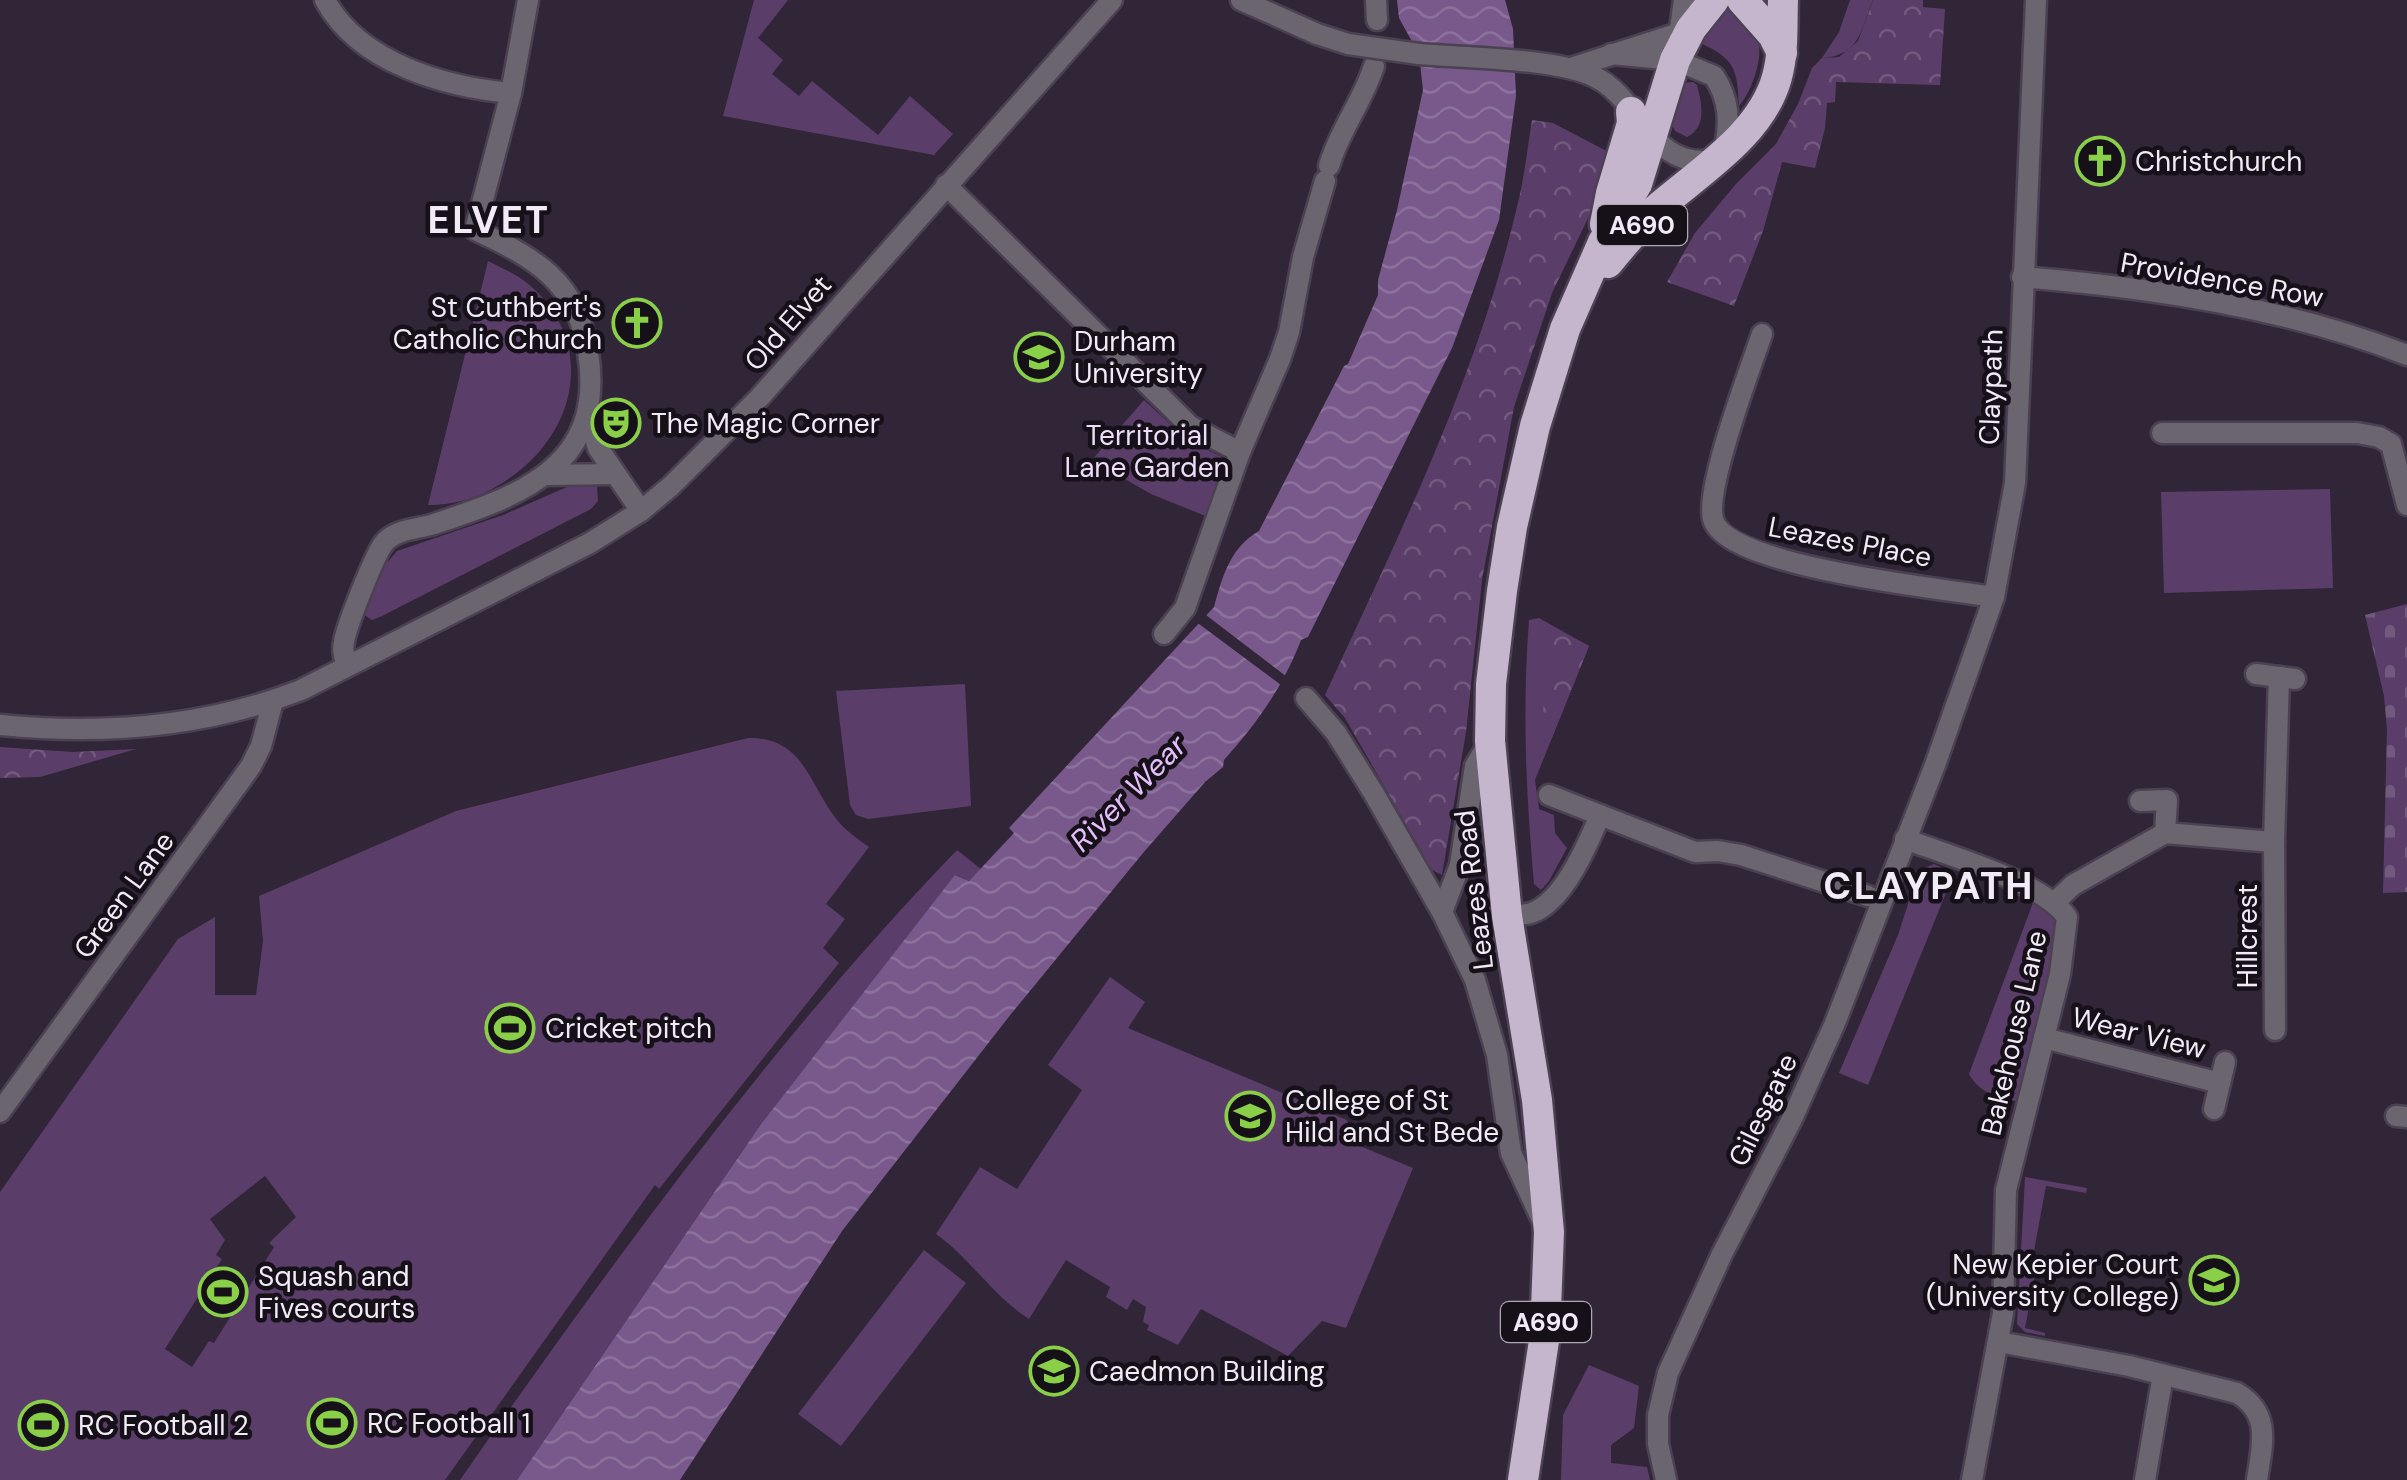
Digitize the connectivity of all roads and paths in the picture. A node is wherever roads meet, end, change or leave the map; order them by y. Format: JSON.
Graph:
{"nodes":[{"id":1,"x":325,"y":0,"type":"edge"},
{"id":2,"x":528,"y":0,"type":"edge"},
{"id":3,"x":1112,"y":0,"type":"edge"},
{"id":4,"x":1241,"y":0,"type":"edge"},
{"id":5,"x":1714,"y":0,"type":"edge"},
{"id":6,"x":1742,"y":0,"type":"edge"},
{"id":7,"x":1784,"y":0,"type":"edge"},
{"id":8,"x":2036,"y":0,"type":"edge"},
{"id":9,"x":1682,"y":25,"type":"edge"},
{"id":10,"x":1645,"y":43,"type":"junction"},
{"id":11,"x":1782,"y":53,"type":"junction"},
{"id":12,"x":1611,"y":54,"type":"junction"},
{"id":13,"x":1374,"y":66,"type":"dead end"},
{"id":14,"x":1574,"y":68,"type":"junction"},
{"id":15,"x":511,"y":93,"type":"junction"},
{"id":16,"x":1631,"y":112,"type":"junction"},
{"id":17,"x":1652,"y":136,"type":"junction"},
{"id":18,"x":1720,"y":157,"type":"junction"},
{"id":19,"x":946,"y":185,"type":"junction"},
{"id":20,"x":1603,"y":242,"type":"junction"},
{"id":21,"x":2022,"y":278,"type":"junction"},
{"id":22,"x":1578,"y":300,"type":"junction"},
{"id":23,"x":1762,"y":334,"type":"dead end"},
{"id":24,"x":2407,"y":356,"type":"edge"},
{"id":25,"x":588,"y":415,"type":"junction"},
{"id":26,"x":2162,"y":433,"type":"dead end"},
{"id":27,"x":1240,"y":452,"type":"junction"},
{"id":28,"x":613,"y":474,"type":"junction"},
{"id":29,"x":548,"y":475,"type":"junction"},
{"id":30,"x":2407,"y":505,"type":"edge"},
{"id":31,"x":641,"y":511,"type":"junction"},
{"id":32,"x":1994,"y":597,"type":"junction"},
{"id":33,"x":1164,"y":634,"type":"dead end"},
{"id":34,"x":346,"y":664,"type":"junction"},
{"id":35,"x":2256,"y":674,"type":"dead end"},
{"id":36,"x":1306,"y":698,"type":"dead end"},
{"id":37,"x":272,"y":701,"type":"junction"},
{"id":38,"x":0,"y":725,"type":"edge"},
{"id":39,"x":1490,"y":741,"type":"junction"},
{"id":40,"x":1935,"y":765,"type":"joint"},
{"id":41,"x":1549,"y":795,"type":"dead end"},
{"id":42,"x":2140,"y":801,"type":"dead end"},
{"id":43,"x":1600,"y":815,"type":"junction"},
{"id":44,"x":2165,"y":834,"type":"junction"},
{"id":45,"x":1906,"y":839,"type":"junction"},
{"id":46,"x":2274,"y":842,"type":"junction"},
{"id":47,"x":1868,"y":896,"type":"dead end"},
{"id":48,"x":2056,"y":901,"type":"junction"},
{"id":49,"x":1442,"y":912,"type":"junction"},
{"id":50,"x":1507,"y":916,"type":"junction"},
{"id":51,"x":2275,"y":1030,"type":"dead end"},
{"id":52,"x":2044,"y":1038,"type":"junction"},
{"id":53,"x":2214,"y":1109,"type":"dead end"},
{"id":54,"x":0,"y":1112,"type":"edge"},
{"id":55,"x":1549,"y":1232,"type":"junction"},
{"id":56,"x":1999,"y":1342,"type":"junction"},
{"id":57,"x":2163,"y":1375,"type":"junction"},
{"id":58,"x":1522,"y":1480,"type":"edge"},
{"id":59,"x":1666,"y":1480,"type":"edge"},
{"id":60,"x":1972,"y":1480,"type":"edge"},
{"id":61,"x":2145,"y":1480,"type":"edge"},
{"id":62,"x":2257,"y":1480,"type":"edge"}],
"edges":[{"from":1,"to":15,"type":"street"},
{"from":2,"to":15,"type":"street"},
{"from":3,"to":19,"type":"street","name":"Old Elvet"},
{"from":4,"to":14,"type":"street","bridge":true},
{"from":5,"to":9,"type":"highway","number":"A690"},
{"from":6,"to":11,"type":"highway"},
{"from":7,"to":11,"type":"highway","number":"A690"},
{"from":8,"to":21,"type":"street","name":"Claypath"},
{"from":9,"to":10,"type":"street"},
{"from":9,"to":10,"type":"street"},
{"from":9,"to":12,"type":"street"},
{"from":9,"to":17,"type":"highway","number":"A690"},
{"from":9,"to":18,"type":"street"},
{"from":10,"to":12,"type":"street"},
{"from":11,"to":18,"type":"highway","number":"A690"},
{"from":12,"to":14,"type":"street"},
{"from":13,"to":27,"type":"street"},
{"from":14,"to":16,"type":"street"},
{"from":15,"to":25,"type":"street"},
{"from":16,"to":17,"type":"street"},
{"from":16,"to":20,"type":"highway","number":"A690"},
{"from":17,"to":18,"type":"street"},
{"from":17,"to":20,"type":"highway","name":"Leazes Road","number":"A690"},
{"from":18,"to":22,"type":"highway","name":"Leazes Road","number":"A690"},
{"from":19,"to":27,"type":"street"},
{"from":19,"to":31,"type":"street","name":"Old Elvet"},
{"from":20,"to":22,"type":"highway","name":"Leazes Road","number":"A690"},
{"from":21,"to":24,"type":"street","name":"Providence Row"},
{"from":21,"to":32,"type":"street","name":"Claypath"},
{"from":22,"to":39,"type":"highway","name":"Leazes Road","number":"A690"},
{"from":23,"to":32,"type":"street","name":"Leazes Place"},
{"from":25,"to":28,"type":"street"},
{"from":25,"to":29,"type":"street"},
{"from":26,"to":30,"type":"street"},
{"from":27,"to":33,"type":"street"},
{"from":28,"to":29,"type":"street"},
{"from":28,"to":31,"type":"street"},
{"from":29,"to":34,"type":"street"},
{"from":31,"to":34,"type":"street","name":"Old Elvet"},
{"from":32,"to":40,"type":"street","name":"Claypath"},
{"from":34,"to":37,"type":"street","name":"Old Elvet"},
{"from":35,"to":46,"type":"street","name":"Hillcrest"},
{"from":36,"to":49,"type":"street"},
{"from":37,"to":38,"type":"street","name":"Old Elvet"},
{"from":37,"to":54,"type":"street","name":"Green Lane"},
{"from":39,"to":49,"type":"street"},
{"from":39,"to":50,"type":"highway","name":"Leazes Road","number":"A690"},
{"from":40,"to":45,"type":"street","name":"Gilesgate"},
{"from":41,"to":43,"type":"street"},
{"from":42,"to":44,"type":"street"},
{"from":43,"to":47,"type":"street"},
{"from":43,"to":50,"type":"street"},
{"from":44,"to":46,"type":"street"},
{"from":44,"to":48,"type":"street"},
{"from":45,"to":48,"type":"street","name":"Bakehouse Lane"},
{"from":45,"to":59,"type":"street","name":"Gilesgate"},
{"from":46,"to":51,"type":"street","name":"Hillcrest"},
{"from":48,"to":52,"type":"street","name":"Bakehouse Lane"},
{"from":49,"to":55,"type":"street"},
{"from":50,"to":55,"type":"highway","name":"Leazes Road","number":"A690"},
{"from":52,"to":53,"type":"street","name":"Wear View"},
{"from":52,"to":56,"type":"street","name":"Bakehouse Lane"},
{"from":55,"to":58,"type":"highway","name":"Leazes Road","number":"A690"},
{"from":56,"to":57,"type":"street"},
{"from":56,"to":60,"type":"street","name":"Bakehouse Lane"},
{"from":57,"to":61,"type":"street"},
{"from":57,"to":62,"type":"street"}]}
